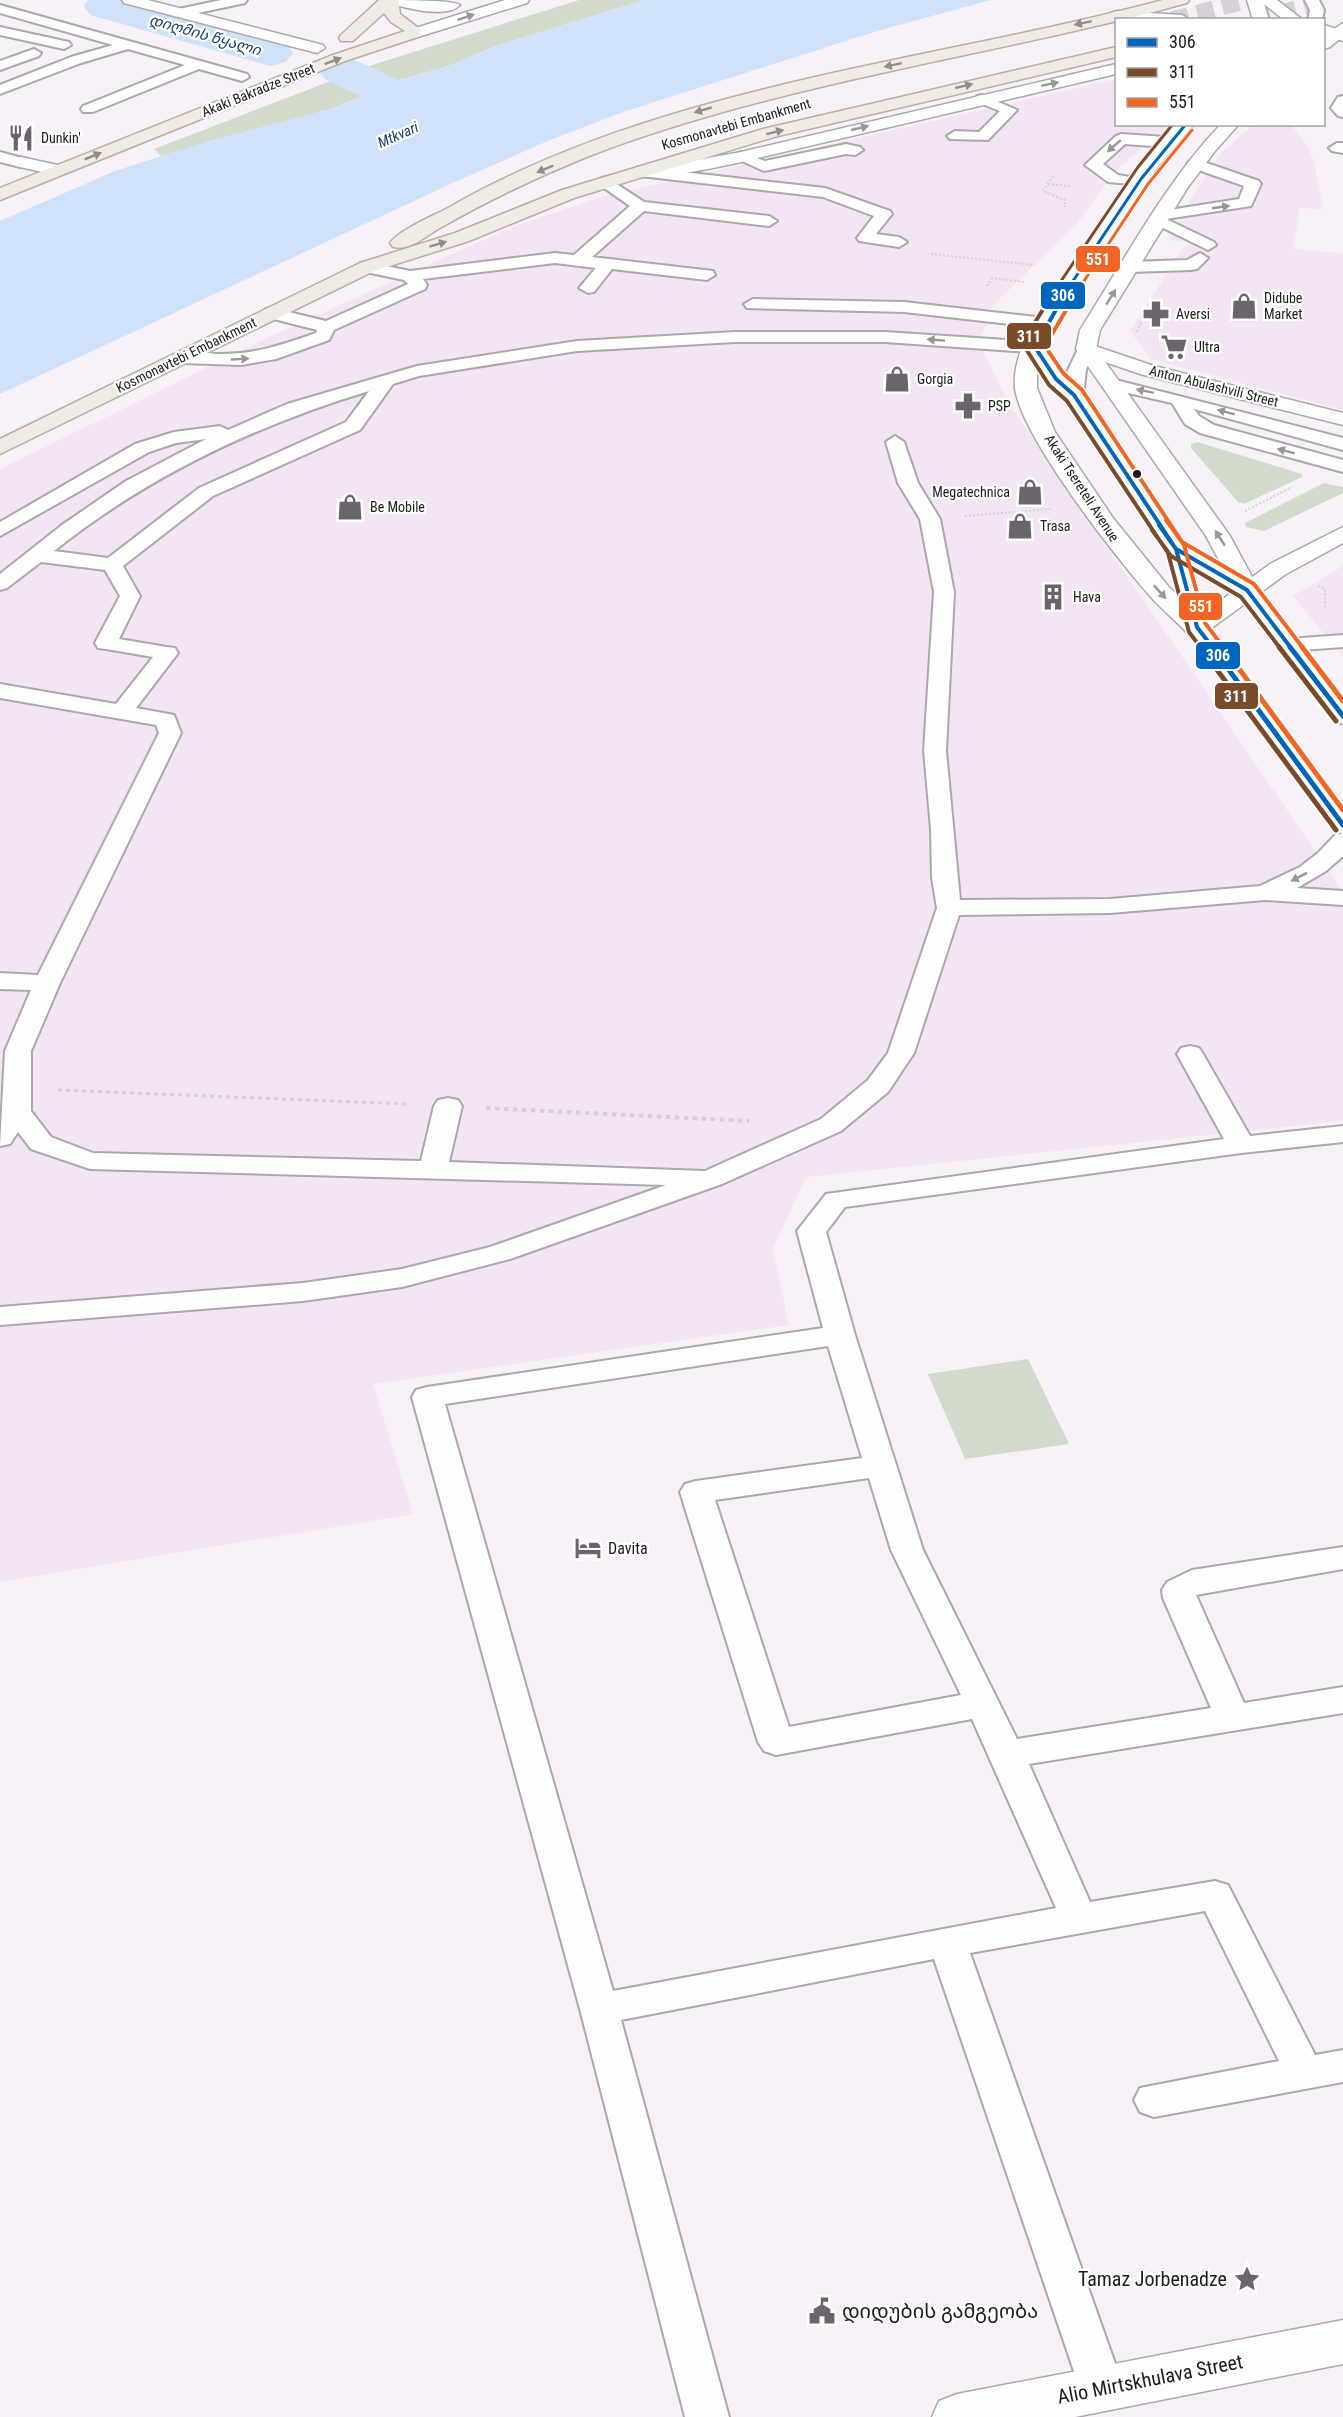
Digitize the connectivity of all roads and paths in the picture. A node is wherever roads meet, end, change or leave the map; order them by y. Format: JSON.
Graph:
{"nodes":[{"id":1,"x":130,"y":0,"type":"edge"},
{"id":2,"x":240,"y":0,"type":"edge"},
{"id":3,"x":389,"y":0,"type":"edge"},
{"id":4,"x":395,"y":0,"type":"edge"},
{"id":5,"x":469,"y":0,"type":"edge"},
{"id":6,"x":521,"y":0,"type":"edge"},
{"id":7,"x":1181,"y":0,"type":"edge"},
{"id":8,"x":1255,"y":0,"type":"edge"},
{"id":9,"x":1267,"y":0,"type":"edge"},
{"id":10,"x":1312,"y":0,"type":"edge"},
{"id":11,"x":452,"y":4,"type":"junction"},
{"id":12,"x":0,"y":9,"type":"edge"},
{"id":13,"x":179,"y":13,"type":"junction"},
{"id":14,"x":1133,"y":18,"type":"edge"},
{"id":15,"x":1260,"y":18,"type":"edge"},
{"id":16,"x":1292,"y":18,"type":"edge"},
{"id":17,"x":1315,"y":18,"type":"edge"},
{"id":18,"x":396,"y":20,"type":"junction"},
{"id":19,"x":1115,"y":24,"type":"edge"},
{"id":20,"x":1115,"y":25,"type":"edge"},
{"id":21,"x":0,"y":31,"type":"edge"},
{"id":22,"x":1337,"y":32,"type":"edge"},
{"id":23,"x":411,"y":34,"type":"junction"},
{"id":24,"x":347,"y":38,"type":"junction"},
{"id":25,"x":110,"y":39,"type":"junction"},
{"id":26,"x":1325,"y":42,"type":"edge"},
{"id":27,"x":128,"y":45,"type":"junction"},
{"id":28,"x":0,"y":46,"type":"edge"},
{"id":29,"x":77,"y":48,"type":"junction"},
{"id":30,"x":317,"y":48,"type":"junction"},
{"id":31,"x":1115,"y":52,"type":"edge"},
{"id":32,"x":34,"y":53,"type":"junction"},
{"id":33,"x":52,"y":57,"type":"junction"},
{"id":34,"x":285,"y":61,"type":"dead end"},
{"id":35,"x":198,"y":64,"type":"junction"},
{"id":36,"x":0,"y":66,"type":"edge"},
{"id":37,"x":963,"y":67,"type":"dead end"},
{"id":38,"x":263,"y":69,"type":"dead end"},
{"id":39,"x":1113,"y":72,"type":"edge"},
{"id":40,"x":0,"y":77,"type":"edge"},
{"id":41,"x":242,"y":77,"type":"junction"},
{"id":42,"x":220,"y":86,"type":"dead end"},
{"id":43,"x":0,"y":90,"type":"edge"},
{"id":44,"x":982,"y":99,"type":"junction"},
{"id":45,"x":1343,"y":100,"type":"edge"},
{"id":46,"x":814,"y":101,"type":"dead end"},
{"id":47,"x":792,"y":106,"type":"dead end"},
{"id":48,"x":88,"y":109,"type":"dead end"},
{"id":49,"x":1343,"y":113,"type":"edge"},
{"id":50,"x":1184,"y":126,"type":"edge"},
{"id":51,"x":1229,"y":126,"type":"edge"},
{"id":52,"x":955,"y":136,"type":"dead end"},
{"id":53,"x":1166,"y":142,"type":"junction"},
{"id":54,"x":855,"y":150,"type":"dead end"},
{"id":55,"x":50,"y":151,"type":"dead end"},
{"id":56,"x":0,"y":157,"type":"edge"},
{"id":57,"x":741,"y":157,"type":"junction"},
{"id":58,"x":21,"y":162,"type":"junction"},
{"id":59,"x":603,"y":164,"type":"junction"},
{"id":60,"x":1196,"y":164,"type":"junction"},
{"id":61,"x":56,"y":170,"type":"junction"},
{"id":62,"x":0,"y":171,"type":"edge"},
{"id":63,"x":638,"y":172,"type":"junction"},
{"id":64,"x":1053,"y":176,"type":"dead end"},
{"id":65,"x":1136,"y":182,"type":"junction"},
{"id":66,"x":1048,"y":184,"type":"junction"},
{"id":67,"x":1076,"y":187,"type":"dead end"},
{"id":68,"x":0,"y":194,"type":"edge"},
{"id":69,"x":640,"y":206,"type":"junction"},
{"id":70,"x":1065,"y":207,"type":"dead end"},
{"id":71,"x":1161,"y":218,"type":"junction"},
{"id":72,"x":769,"y":221,"type":"dead end"},
{"id":73,"x":899,"y":242,"type":"dead end"},
{"id":74,"x":928,"y":254,"type":"dead end"},
{"id":75,"x":555,"y":258,"type":"junction"},
{"id":76,"x":580,"y":258,"type":"junction"},
{"id":77,"x":609,"y":262,"type":"junction"},
{"id":78,"x":370,"y":265,"type":"junction"},
{"id":79,"x":1035,"y":266,"type":"dead end"},
{"id":80,"x":1130,"y":267,"type":"junction"},
{"id":81,"x":707,"y":275,"type":"dead end"},
{"id":82,"x":410,"y":276,"type":"junction"},
{"id":83,"x":992,"y":278,"type":"dead end"},
{"id":84,"x":535,"y":280,"type":"dead end"},
{"id":85,"x":1024,"y":282,"type":"dead end"},
{"id":86,"x":588,"y":288,"type":"dead end"},
{"id":87,"x":825,"y":294,"type":"dead end"},
{"id":88,"x":753,"y":304,"type":"dead end"},
{"id":89,"x":904,"y":307,"type":"junction"},
{"id":90,"x":272,"y":313,"type":"junction"},
{"id":91,"x":1045,"y":322,"type":"junction"},
{"id":92,"x":327,"y":327,"type":"junction"},
{"id":93,"x":1035,"y":347,"type":"junction"},
{"id":94,"x":1086,"y":349,"type":"junction"},
{"id":95,"x":181,"y":358,"type":"junction"},
{"id":96,"x":387,"y":380,"type":"junction"},
{"id":97,"x":1112,"y":384,"type":"junction"},
{"id":98,"x":1074,"y":395,"type":"junction"},
{"id":99,"x":1178,"y":399,"type":"junction"},
{"id":100,"x":1343,"y":419,"type":"edge"},
{"id":101,"x":243,"y":430,"type":"junction"},
{"id":102,"x":895,"y":442,"type":"dead end"},
{"id":103,"x":1343,"y":444,"type":"edge"},
{"id":104,"x":0,"y":447,"type":"edge"},
{"id":105,"x":1343,"y":466,"type":"edge"},
{"id":106,"x":1297,"y":484,"type":"dead end"},
{"id":107,"x":1053,"y":508,"type":"dead end"},
{"id":108,"x":1245,"y":511,"type":"dead end"},
{"id":109,"x":930,"y":519,"type":"junction"},
{"id":110,"x":0,"y":530,"type":"edge"},
{"id":111,"x":1343,"y":534,"type":"edge"},
{"id":112,"x":1176,"y":549,"type":"junction"},
{"id":113,"x":0,"y":559,"type":"edge"},
{"id":114,"x":30,"y":561,"type":"junction"},
{"id":115,"x":112,"y":565,"type":"junction"},
{"id":116,"x":0,"y":584,"type":"edge"},
{"id":117,"x":1247,"y":590,"type":"junction"},
{"id":118,"x":1197,"y":627,"type":"junction"},
{"id":119,"x":1343,"y":641,"type":"edge"},
{"id":120,"x":1288,"y":645,"type":"junction"},
{"id":121,"x":0,"y":691,"type":"edge"},
{"id":122,"x":1339,"y":706,"type":"edge"},
{"id":123,"x":122,"y":711,"type":"junction"},
{"id":124,"x":1343,"y":825,"type":"edge"},
{"id":125,"x":1343,"y":840,"type":"edge"},
{"id":126,"x":1265,"y":893,"type":"junction"},
{"id":127,"x":1343,"y":898,"type":"edge"},
{"id":128,"x":949,"y":908,"type":"junction"},
{"id":129,"x":0,"y":981,"type":"edge"},
{"id":130,"x":47,"y":983,"type":"junction"},
{"id":131,"x":1190,"y":1054,"type":"dead end"},
{"id":132,"x":448,"y":1106,"type":"dead end"},
{"id":133,"x":17,"y":1112,"type":"junction"},
{"id":134,"x":1343,"y":1134,"type":"edge"},
{"id":135,"x":0,"y":1138,"type":"edge"},
{"id":136,"x":1241,"y":1144,"type":"junction"},
{"id":137,"x":433,"y":1170,"type":"junction"},
{"id":138,"x":712,"y":1178,"type":"junction"},
{"id":139,"x":0,"y":1316,"type":"edge"},
{"id":140,"x":840,"y":1335,"type":"junction"},
{"id":141,"x":880,"y":1466,"type":"junction"},
{"id":142,"x":1343,"y":1558,"type":"edge"},
{"id":143,"x":1343,"y":1700,"type":"edge"},
{"id":144,"x":982,"y":1704,"type":"junction"},
{"id":145,"x":1233,"y":1718,"type":"junction"},
{"id":146,"x":1007,"y":1754,"type":"junction"},
{"id":147,"x":1078,"y":1917,"type":"junction"},
{"id":148,"x":947,"y":1942,"type":"junction"},
{"id":149,"x":598,"y":2009,"type":"junction"},
{"id":150,"x":1343,"y":2066,"type":"edge"},
{"id":151,"x":1305,"y":2073,"type":"junction"},
{"id":152,"x":1154,"y":2100,"type":"dead end"},
{"id":153,"x":1343,"y":2342,"type":"edge"},
{"id":154,"x":1077,"y":2401,"type":"edge"},
{"id":155,"x":707,"y":2417,"type":"edge"},
{"id":156,"x":957,"y":2417,"type":"edge"}],
"edges":[{"from":1,"to":13,"type":"main road"},
{"from":2,"to":13,"type":"lane"},
{"from":3,"to":18,"type":"main road"},
{"from":3,"to":24,"type":"main road"},
{"from":4,"to":11,"type":"main road"},
{"from":5,"to":11,"type":"main road","name":"Akaki Bakradze Street"},
{"from":23,"to":6,"type":"main road","name":"Akaki Bakradze Street","one_way":true},
{"from":7,"to":14,"type":"main road"},
{"from":8,"to":15,"type":"main road"},
{"from":9,"to":16,"type":"main road"},
{"from":10,"to":17,"type":"lane"},
{"from":11,"to":18,"type":"main road","name":"Akaki Bakradze Street"},
{"from":12,"to":25,"type":"lane"},
{"from":13,"to":30,"type":"main road"},
{"from":18,"to":23,"type":"main road"},
{"from":18,"to":24,"type":"main road","name":"Akaki Bakradze Street"},
{"from":19,"to":59,"type":"main road","one_way":true},
{"from":20,"to":37,"type":"main road"},
{"from":21,"to":29,"type":"lane"},
{"from":22,"to":26,"type":"main road"},
{"from":61,"to":23,"type":"main road","name":"Akaki Bakradze Street","one_way":true},
{"from":24,"to":30,"type":"main road","name":"Akaki Bakradze Street"},
{"from":25,"to":27,"type":"lane"},
{"from":25,"to":29,"type":"lane"},
{"from":27,"to":35,"type":"lane"},
{"from":27,"to":43,"type":"lane"},
{"from":28,"to":32,"type":"lane"},
{"from":29,"to":33,"type":"lane"},
{"from":30,"to":34,"type":"main road","name":"Akaki Bakradze Street"},
{"from":63,"to":31,"type":"main road","name":"Kosmonavtebi Embankment","one_way":true},
{"from":32,"to":33,"type":"lane"},
{"from":32,"to":36,"type":"lane"},
{"from":33,"to":40,"type":"lane"},
{"from":35,"to":41,"type":"lane"},
{"from":35,"to":48,"type":"lane"},
{"from":38,"to":41,"type":"main road","name":"Akaki Bakradze Street"},
{"from":44,"to":39,"type":"main road","one_way":true},
{"from":41,"to":42,"type":"main road","name":"Akaki Bakradze Street"},
{"from":44,"to":52,"type":"lane"},
{"from":57,"to":44,"type":"main road","one_way":true},
{"from":45,"to":49,"type":"lane"},
{"from":46,"to":47,"type":"main road","name":"Kosmonavtebi Embankment"},
{"from":50,"to":53,"type":"main road","name":"Akaki Tsereteli Avenue"},
{"from":51,"to":60,"type":"main road"},
{"from":53,"to":65,"type":"main road","name":"Akaki Tsereteli Avenue"},
{"from":53,"to":65,"type":"lane","one_way":true},
{"from":54,"to":57,"type":"lane"},
{"from":55,"to":58,"type":"main road"},
{"from":56,"to":58,"type":"lane"},
{"from":57,"to":63,"type":"main road"},
{"from":58,"to":61,"type":"main road"},
{"from":58,"to":62,"type":"main road"},
{"from":59,"to":63,"type":"main road","name":"Kosmonavtebi Embankment"},
{"from":59,"to":69,"type":"lane"},
{"from":78,"to":59,"type":"main road","name":"Kosmonavtebi Embankment","one_way":true},
{"from":59,"to":78,"type":"main road","name":"Kosmonavtebi Embankment","one_way":true},
{"from":60,"to":71,"type":"main road"},
{"from":71,"to":60,"type":"lane","one_way":true},
{"from":61,"to":68,"type":"main road","name":"Akaki Bakradze Street"},
{"from":63,"to":73,"type":"lane"},
{"from":64,"to":66,"type":"path"},
{"from":65,"to":91,"type":"main road","name":"Akaki Tsereteli Avenue"},
{"from":66,"to":67,"type":"path"},
{"from":66,"to":70,"type":"path"},
{"from":69,"to":72,"type":"lane"},
{"from":69,"to":76,"type":"lane"},
{"from":71,"to":80,"type":"main road"},
{"from":71,"to":80,"type":"lane"},
{"from":74,"to":79,"type":"path"},
{"from":75,"to":76,"type":"lane"},
{"from":75,"to":82,"type":"lane"},
{"from":75,"to":84,"type":"lane"},
{"from":76,"to":77,"type":"lane"},
{"from":77,"to":81,"type":"lane"},
{"from":77,"to":86,"type":"lane"},
{"from":78,"to":82,"type":"lane"},
{"from":78,"to":90,"type":"main road","name":"Kosmonavtebi Embankment"},
{"from":94,"to":80,"type":"main road","one_way":true},
{"from":82,"to":92,"type":"lane"},
{"from":83,"to":85,"type":"path"},
{"from":87,"to":89,"type":"lane"},
{"from":88,"to":89,"type":"lane"},
{"from":89,"to":91,"type":"lane"},
{"from":90,"to":92,"type":"lane"},
{"from":90,"to":95,"type":"main road","name":"Kosmonavtebi Embankment"},
{"from":91,"to":93,"type":"main road","name":"Akaki Tsereteli Avenue"},
{"from":95,"to":92,"type":"lane","one_way":true},
{"from":93,"to":96,"type":"lane","one_way":true},
{"from":93,"to":98,"type":"lane"},
{"from":93,"to":118,"type":"main road","name":"Akaki Tsereteli Avenue","one_way":true},
{"from":94,"to":97,"type":"main road"},
{"from":94,"to":98,"type":"lane"},
{"from":94,"to":100,"type":"main road","name":"Anton Abulashvili Street"},
{"from":95,"to":104,"type":"main road","name":"Kosmonavtebi Embankment"},
{"from":96,"to":101,"type":"lane"},
{"from":96,"to":115,"type":"lane"},
{"from":99,"to":97,"type":"lane","one_way":true},
{"from":117,"to":97,"type":"main road","one_way":true},
{"from":98,"to":112,"type":"lane"},
{"from":103,"to":99,"type":"lane","one_way":true},
{"from":105,"to":99,"type":"lane","one_way":true},
{"from":101,"to":110,"type":"lane"},
{"from":101,"to":114,"type":"lane"},
{"from":102,"to":109,"type":"lane"},
{"from":106,"to":108,"type":"path"},
{"from":107,"to":109,"type":"path"},
{"from":109,"to":128,"type":"lane"},
{"from":111,"to":117,"type":"main road"},
{"from":112,"to":117,"type":"lane"},
{"from":112,"to":118,"type":"lane"},
{"from":113,"to":114,"type":"lane"},
{"from":114,"to":115,"type":"lane"},
{"from":114,"to":116,"type":"lane"},
{"from":115,"to":123,"type":"lane"},
{"from":117,"to":118,"type":"main road"},
{"from":117,"to":120,"type":"main road"},
{"from":118,"to":124,"type":"main road","name":"Akaki Tsereteli Avenue"},
{"from":119,"to":120,"type":"lane"},
{"from":120,"to":122,"type":"main road"},
{"from":121,"to":123,"type":"lane"},
{"from":123,"to":130,"type":"lane"},
{"from":125,"to":126,"type":"lane","one_way":true},
{"from":126,"to":127,"type":"lane"},
{"from":126,"to":128,"type":"lane"},
{"from":128,"to":138,"type":"lane"},
{"from":129,"to":130,"type":"lane"},
{"from":130,"to":133,"type":"lane"},
{"from":131,"to":136,"type":"lane"},
{"from":132,"to":137,"type":"lane"},
{"from":133,"to":135,"type":"lane"},
{"from":133,"to":137,"type":"lane"},
{"from":134,"to":136,"type":"lane"},
{"from":136,"to":140,"type":"lane"},
{"from":137,"to":138,"type":"lane"},
{"from":138,"to":139,"type":"lane"},
{"from":140,"to":141,"type":"lane"},
{"from":140,"to":149,"type":"lane"},
{"from":141,"to":144,"type":"lane"},
{"from":141,"to":144,"type":"lane"},
{"from":142,"to":145,"type":"lane"},
{"from":143,"to":145,"type":"lane"},
{"from":144,"to":146,"type":"lane"},
{"from":145,"to":146,"type":"lane"},
{"from":146,"to":147,"type":"lane"},
{"from":147,"to":148,"type":"lane"},
{"from":147,"to":151,"type":"lane"},
{"from":148,"to":149,"type":"lane"},
{"from":148,"to":154,"type":"lane"},
{"from":149,"to":155,"type":"lane"},
{"from":150,"to":151,"type":"lane"},
{"from":151,"to":152,"type":"lane"},
{"from":153,"to":154,"type":"main road","name":"Alio Mirtskhulava Street"},
{"from":154,"to":156,"type":"main road","name":"Alio Mirtskhulava Street"}]}
